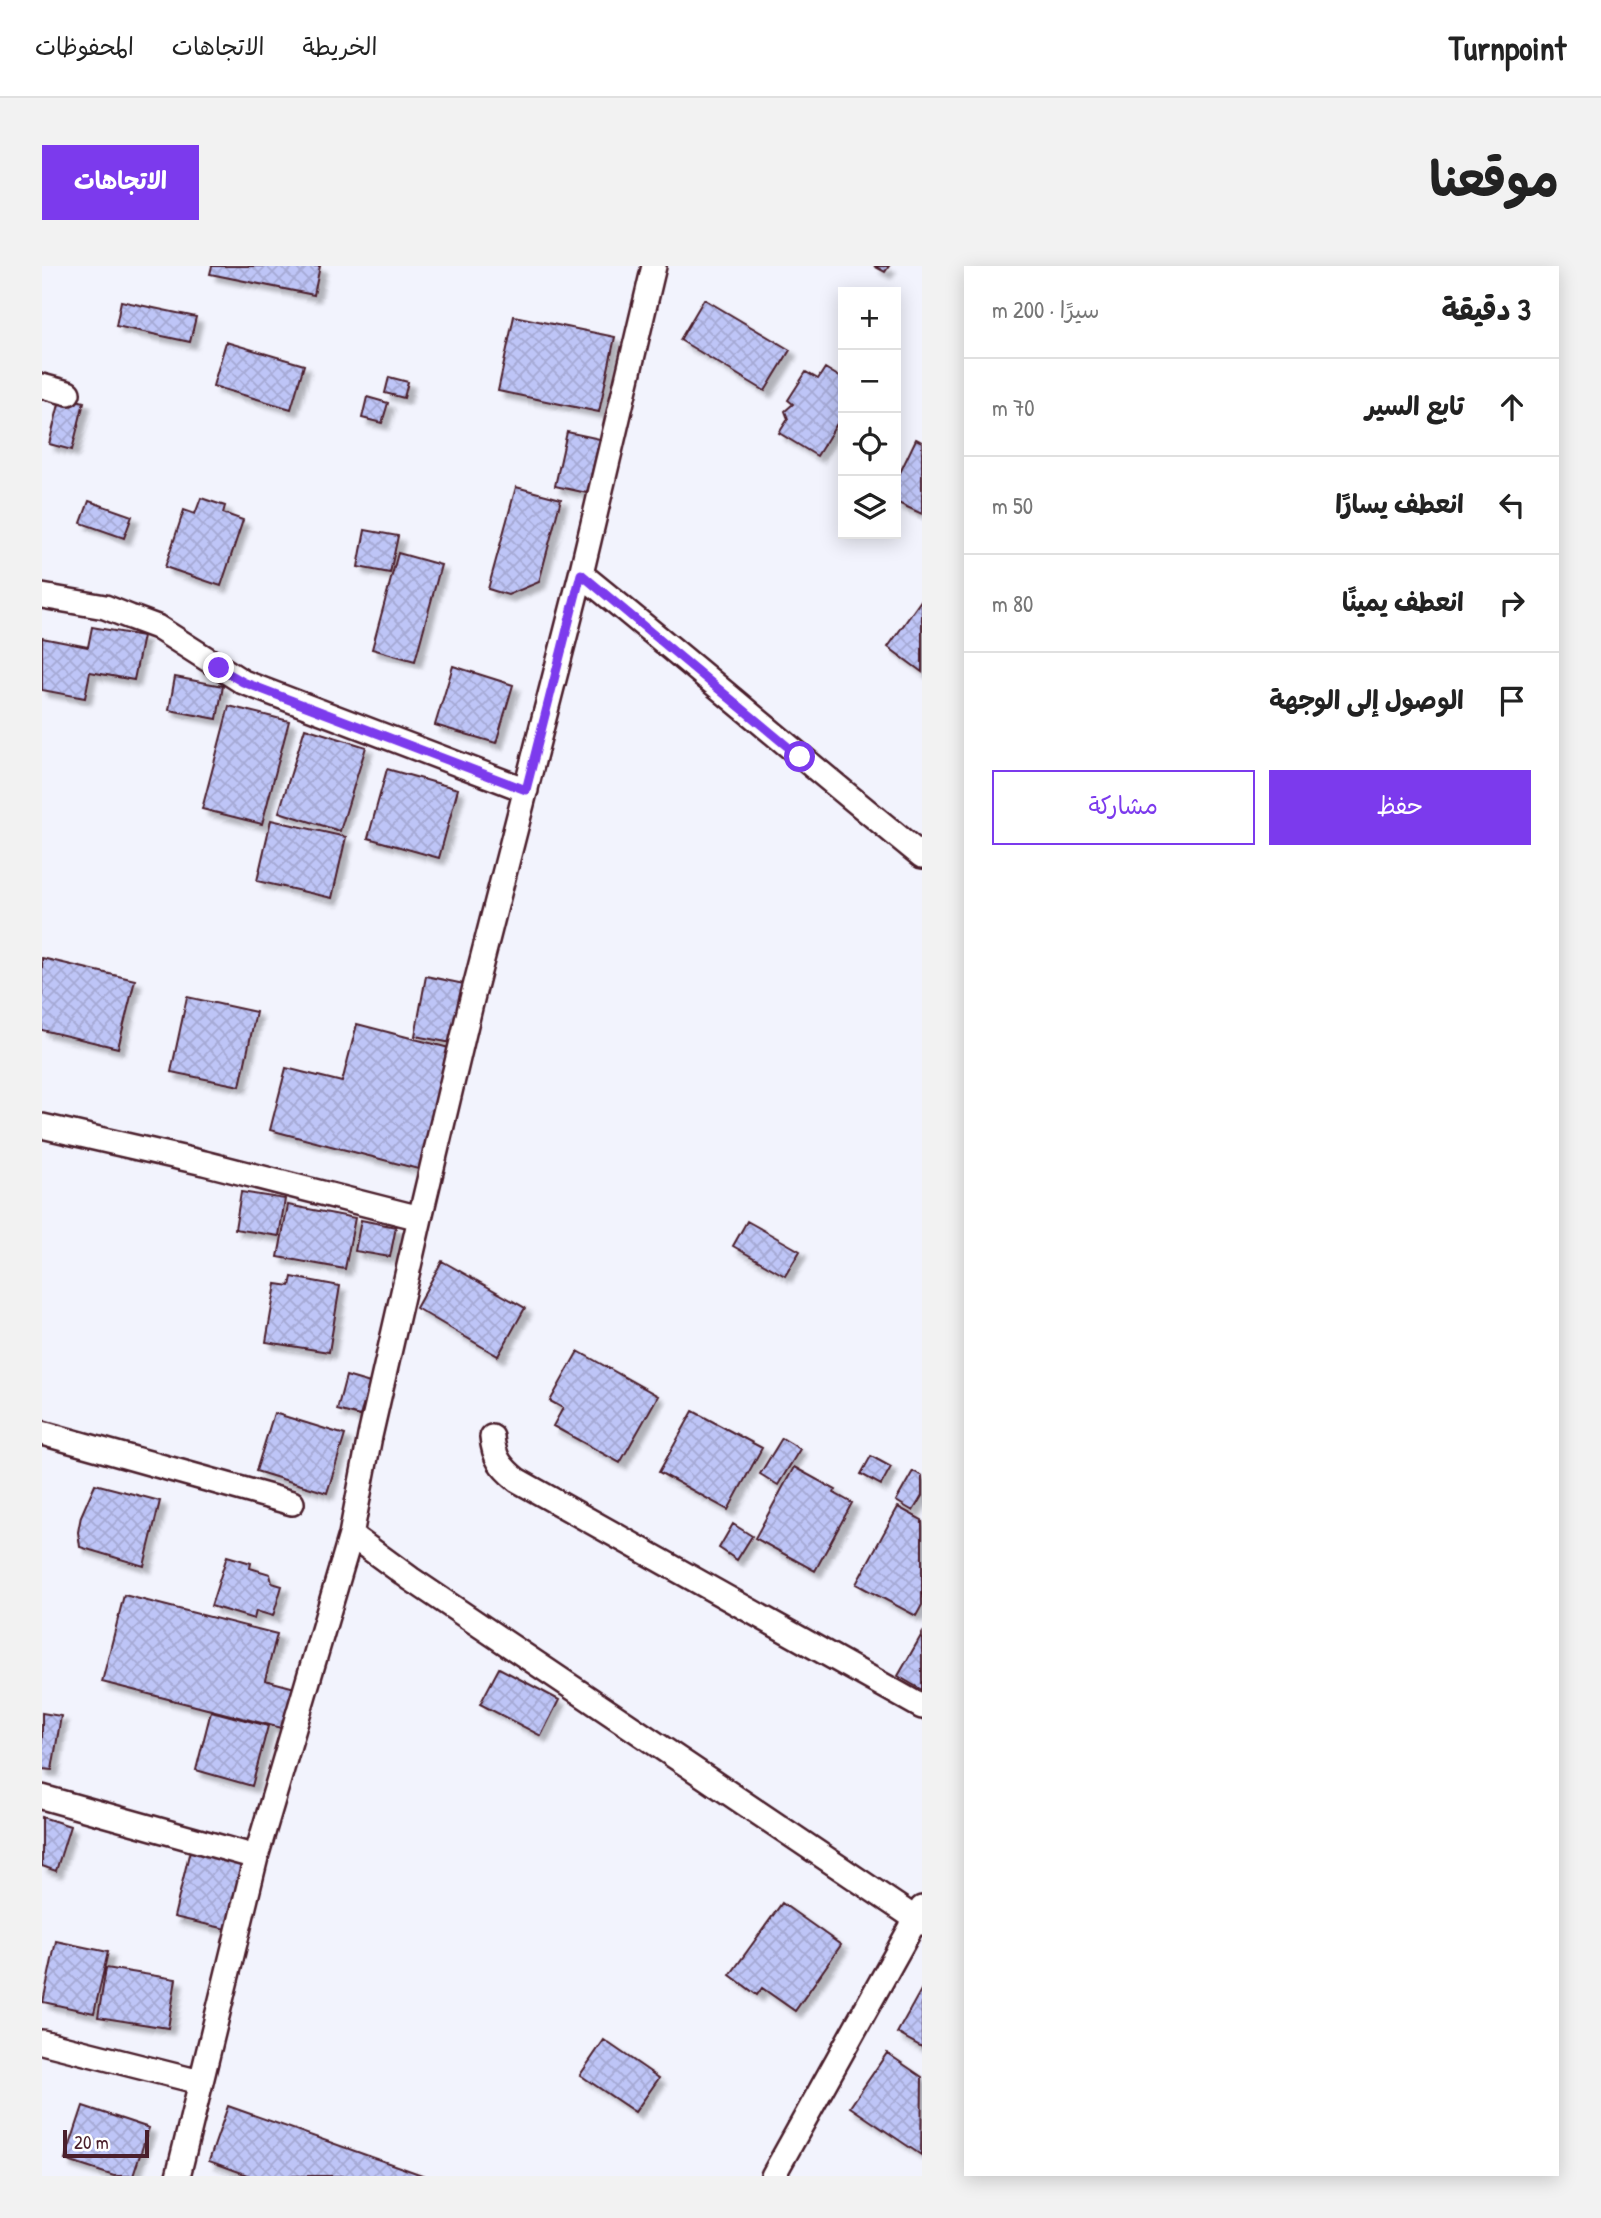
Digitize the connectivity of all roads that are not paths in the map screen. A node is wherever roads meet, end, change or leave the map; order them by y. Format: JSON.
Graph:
{"nodes":[{"id":1,"x":654,"y":266,"type":"edge"},
{"id":2,"x":42,"y":386,"type":"edge"},
{"id":3,"x":68,"y":393,"type":"dead end"},
{"id":4,"x":581,"y":574,"type":"junction"},
{"id":5,"x":42,"y":596,"type":"edge"},
{"id":6,"x":526,"y":790,"type":"junction"},
{"id":7,"x":922,"y":856,"type":"edge"},
{"id":8,"x":42,"y":1126,"type":"edge"},
{"id":9,"x":420,"y":1218,"type":"junction"},
{"id":10,"x":42,"y":1433,"type":"edge"},
{"id":11,"x":492,"y":1437,"type":"dead end"},
{"id":12,"x":292,"y":1503,"type":"dead end"},
{"id":13,"x":351,"y":1535,"type":"junction"},
{"id":14,"x":922,"y":1707,"type":"edge"},
{"id":15,"x":42,"y":1797,"type":"edge"},
{"id":16,"x":256,"y":1857,"type":"junction"},
{"id":17,"x":920,"y":1917,"type":"edge"},
{"id":18,"x":42,"y":2042,"type":"edge"},
{"id":19,"x":200,"y":2082,"type":"junction"},
{"id":20,"x":178,"y":2176,"type":"edge"},
{"id":21,"x":773,"y":2176,"type":"edge"}],
"edges":[{"from":1,"to":4,"type":"street"},
{"from":2,"to":3,"type":"street"},
{"from":4,"to":6,"type":"street"},
{"from":4,"to":7,"type":"street"},
{"from":5,"to":6,"type":"street"},
{"from":6,"to":9,"type":"street"},
{"from":8,"to":9,"type":"street"},
{"from":9,"to":13,"type":"street"},
{"from":10,"to":12,"type":"street"},
{"from":11,"to":14,"type":"street"},
{"from":13,"to":16,"type":"street"},
{"from":13,"to":17,"type":"street"},
{"from":15,"to":16,"type":"street"},
{"from":16,"to":19,"type":"street"},
{"from":17,"to":21,"type":"street"},
{"from":18,"to":19,"type":"street"},
{"from":19,"to":20,"type":"street"}]}
